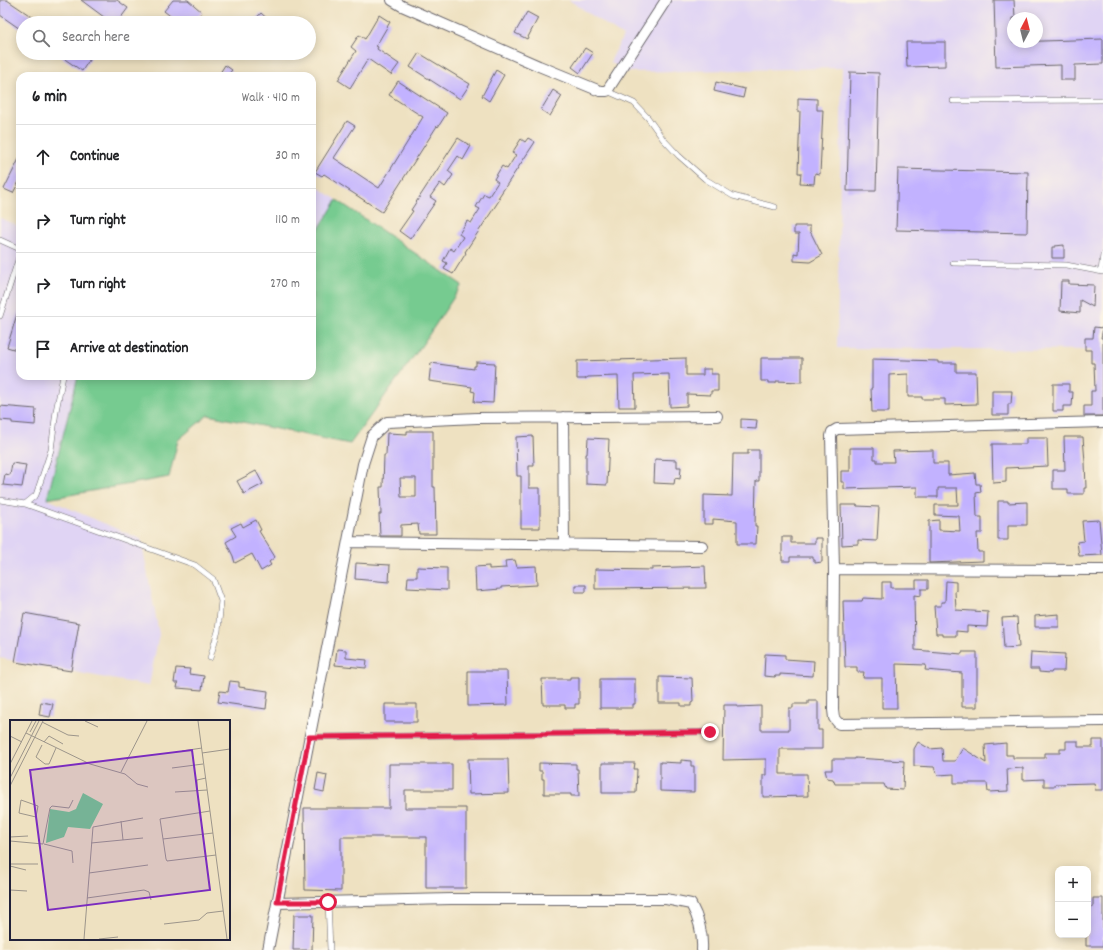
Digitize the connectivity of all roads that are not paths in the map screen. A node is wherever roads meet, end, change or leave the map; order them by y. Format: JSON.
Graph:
{"nodes":[{"id":1,"x":392,"y":0,"type":"edge"},
{"id":2,"x":666,"y":0,"type":"edge"},
{"id":3,"x":607,"y":91,"type":"junction"},
{"id":4,"x":1103,"y":100,"type":"edge"},
{"id":5,"x":952,"y":101,"type":"dead end"},
{"id":6,"x":774,"y":207,"type":"dead end"},
{"id":7,"x":0,"y":240,"type":"edge"},
{"id":8,"x":16,"y":247,"type":"edge"},
{"id":9,"x":1103,"y":255,"type":"edge"},
{"id":10,"x":953,"y":263,"type":"dead end"},
{"id":11,"x":16,"y":266,"type":"edge"},
{"id":12,"x":1102,"y":272,"type":"edge"},
{"id":13,"x":0,"y":316,"type":"edge"},
{"id":14,"x":62,"y":380,"type":"edge"},
{"id":15,"x":716,"y":416,"type":"dead end"},
{"id":16,"x":563,"y":417,"type":"junction"},
{"id":17,"x":1103,"y":422,"type":"edge"},
{"id":18,"x":0,"y":500,"type":"edge"},
{"id":19,"x":25,"y":504,"type":"junction"},
{"id":20,"x":348,"y":542,"type":"junction"},
{"id":21,"x":564,"y":545,"type":"junction"},
{"id":22,"x":702,"y":546,"type":"dead end"},
{"id":23,"x":834,"y":569,"type":"junction"},
{"id":24,"x":1103,"y":570,"type":"edge"},
{"id":25,"x":210,"y":658,"type":"dead end"},
{"id":26,"x":1103,"y":721,"type":"edge"},
{"id":27,"x":710,"y":732,"type":"dead end"},
{"id":28,"x":309,"y":737,"type":"junction"},
{"id":29,"x":277,"y":902,"type":"junction"},
{"id":30,"x":328,"y":902,"type":"junction"},
{"id":31,"x":268,"y":950,"type":"edge"},
{"id":32,"x":330,"y":950,"type":"edge"},
{"id":33,"x":702,"y":950,"type":"edge"}],
"edges":[{"from":1,"to":3,"type":"street"},
{"from":2,"to":3,"type":"street"},
{"from":3,"to":6,"type":"lane"},
{"from":4,"to":5,"type":"lane"},
{"from":7,"to":8,"type":"lane"},
{"from":9,"to":12,"type":"lane"},
{"from":10,"to":12,"type":"lane"},
{"from":11,"to":13,"type":"lane"},
{"from":14,"to":19,"type":"lane"},
{"from":15,"to":16,"type":"street"},
{"from":16,"to":20,"type":"street"},
{"from":16,"to":21,"type":"street"},
{"from":17,"to":23,"type":"street"},
{"from":18,"to":19,"type":"lane"},
{"from":19,"to":25,"type":"lane"},
{"from":20,"to":21,"type":"street"},
{"from":20,"to":28,"type":"street"},
{"from":21,"to":22,"type":"street"},
{"from":23,"to":24,"type":"street"},
{"from":23,"to":26,"type":"street"},
{"from":27,"to":28,"type":"lane"},
{"from":28,"to":29,"type":"street"},
{"from":29,"to":30,"type":"street"},
{"from":29,"to":31,"type":"street"},
{"from":30,"to":32,"type":"lane"},
{"from":30,"to":33,"type":"street"}]}
